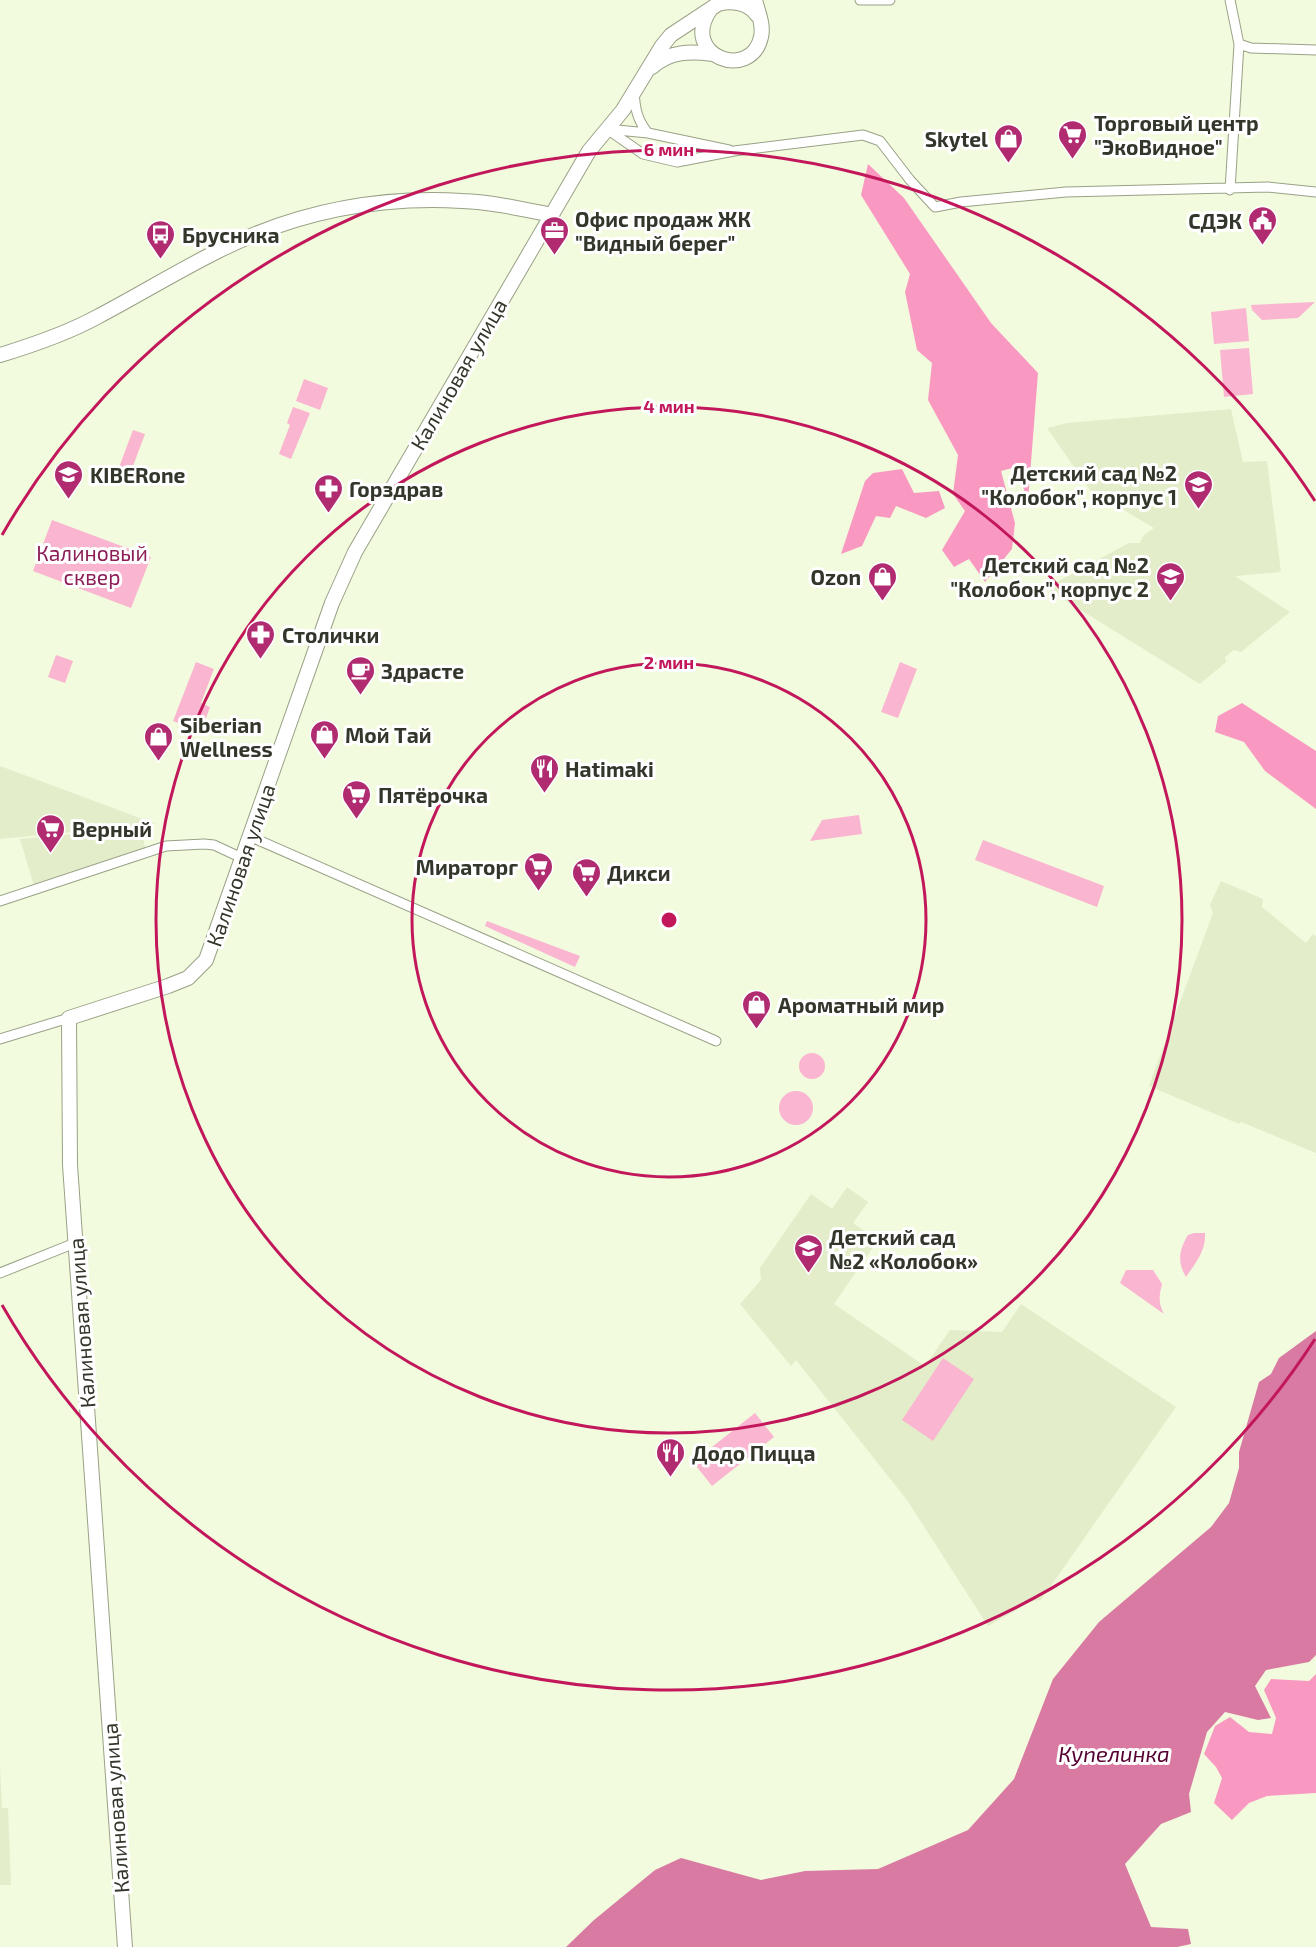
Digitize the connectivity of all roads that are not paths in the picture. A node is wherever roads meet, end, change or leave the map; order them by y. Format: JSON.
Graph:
{"nodes":[{"id":1,"x":755,"y":0,"type":"edge"},
{"id":2,"x":860,"y":0,"type":"edge"},
{"id":3,"x":890,"y":0,"type":"edge"},
{"id":4,"x":1230,"y":0,"type":"edge"},
{"id":5,"x":717,"y":5,"type":"edge"},
{"id":6,"x":759,"y":18,"type":"junction"},
{"id":7,"x":1239,"y":44,"type":"junction"},
{"id":8,"x":1316,"y":50,"type":"edge"},
{"id":9,"x":713,"y":54,"type":"junction"},
{"id":10,"x":646,"y":73,"type":"junction"},
{"id":11,"x":634,"y":91,"type":"junction"},
{"id":12,"x":607,"y":129,"type":"junction"},
{"id":13,"x":648,"y":133,"type":"junction"},
{"id":14,"x":734,"y":151,"type":"junction"},
{"id":15,"x":1230,"y":190,"type":"junction"},
{"id":16,"x":1316,"y":192,"type":"edge"},
{"id":17,"x":552,"y":215,"type":"junction"},
{"id":18,"x":0,"y":355,"type":"edge"},
{"id":19,"x":249,"y":836,"type":"junction"},
{"id":20,"x":242,"y":858,"type":"junction"},
{"id":21,"x":0,"y":901,"type":"edge"},
{"id":22,"x":69,"y":1018,"type":"junction"},
{"id":23,"x":0,"y":1039,"type":"edge"},
{"id":24,"x":716,"y":1041,"type":"dead end"},
{"id":25,"x":75,"y":1243,"type":"junction"},
{"id":26,"x":0,"y":1273,"type":"edge"},
{"id":27,"x":125,"y":1947,"type":"edge"}],
"edges":[{"from":1,"to":6,"type":"street"},
{"from":2,"to":3,"type":"street"},
{"from":4,"to":7,"type":"street"},
{"from":5,"to":6,"type":"street"},
{"from":5,"to":9,"type":"street"},
{"from":5,"to":10,"type":"street","name":"Калиновая улица"},
{"from":6,"to":9,"type":"street"},
{"from":7,"to":8,"type":"street"},
{"from":7,"to":15,"type":"street"},
{"from":9,"to":10,"type":"street"},
{"from":10,"to":11,"type":"street","name":"Калиновая улица"},
{"from":11,"to":12,"type":"street","name":"Калиновая улица"},
{"from":11,"to":13,"type":"street"},
{"from":12,"to":13,"type":"street"},
{"from":12,"to":14,"type":"street"},
{"from":12,"to":17,"type":"street","name":"Калиновая улица"},
{"from":13,"to":14,"type":"street"},
{"from":14,"to":15,"type":"street"},
{"from":15,"to":16,"type":"street"},
{"from":17,"to":18,"type":"street"},
{"from":17,"to":19,"type":"street","name":"Калиновая улица"},
{"from":19,"to":20,"type":"street","name":"Калиновая улица"},
{"from":19,"to":24,"type":"street"},
{"from":20,"to":21,"type":"street"},
{"from":20,"to":22,"type":"street","name":"Калиновая улица"},
{"from":22,"to":23,"type":"street"},
{"from":22,"to":25,"type":"street","name":"Калиновая улица"},
{"from":25,"to":26,"type":"street"},
{"from":25,"to":27,"type":"street","name":"Калиновая улица"}]}
